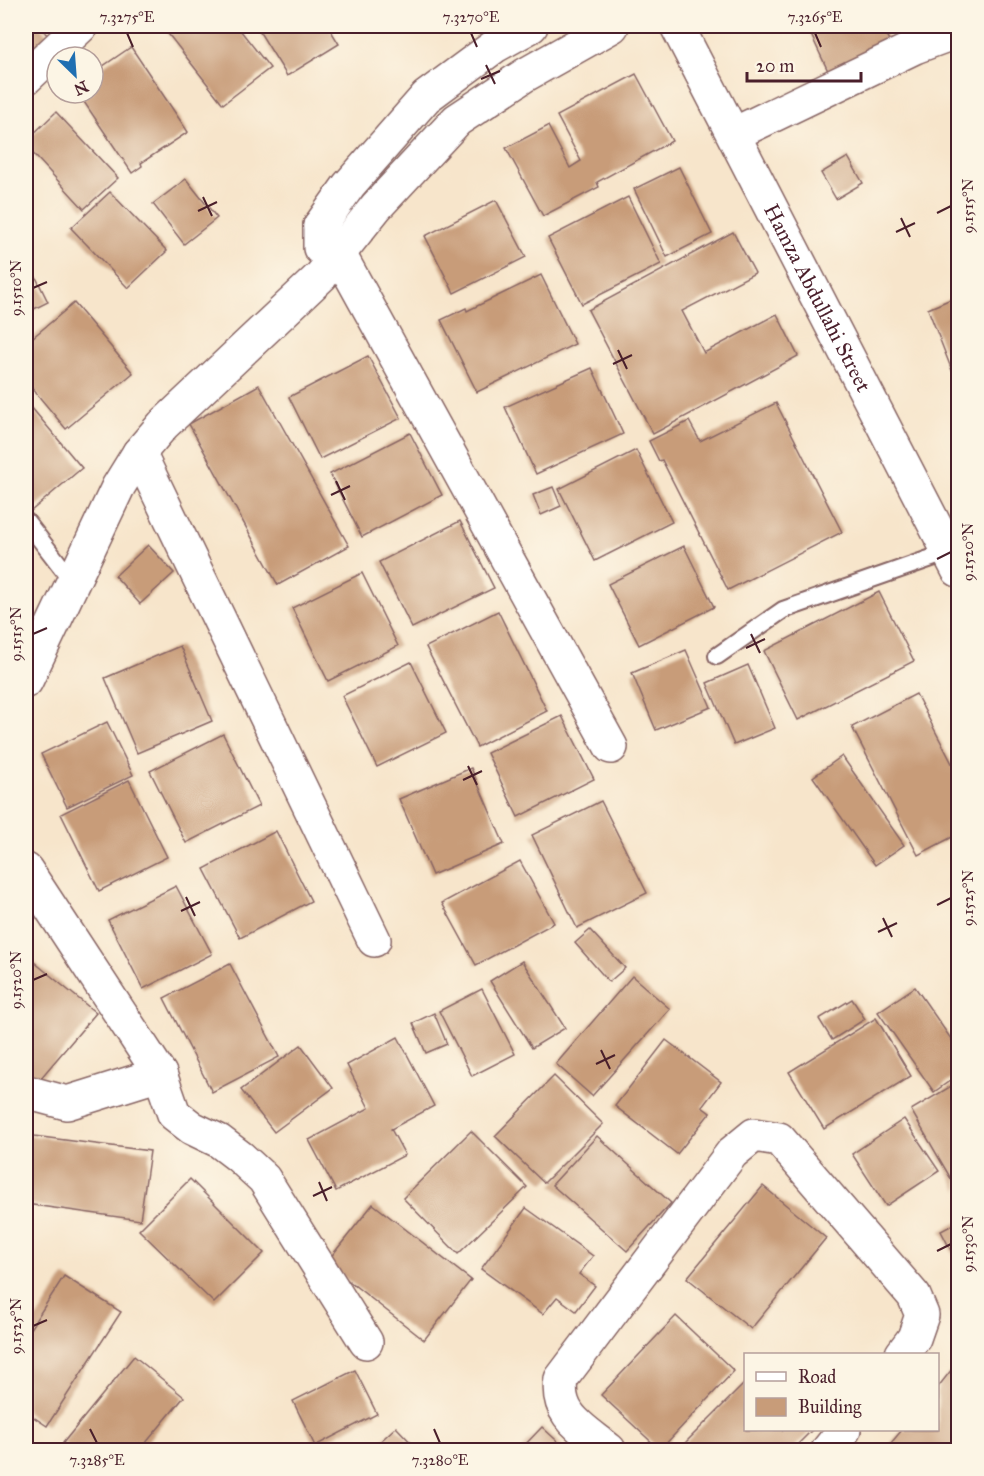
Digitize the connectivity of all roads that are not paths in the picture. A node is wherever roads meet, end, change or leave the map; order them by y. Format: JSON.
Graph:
{"nodes":[{"id":1,"x":81,"y":26,"type":"edge"},
{"id":2,"x":531,"y":26,"type":"edge"},
{"id":3,"x":612,"y":26,"type":"edge"},
{"id":4,"x":677,"y":26,"type":"edge"},
{"id":5,"x":958,"y":31,"type":"edge"},
{"id":6,"x":910,"y":36,"type":"edge"},
{"id":7,"x":26,"y":78,"type":"edge"},
{"id":8,"x":734,"y":134,"type":"junction"},
{"id":9,"x":326,"y":251,"type":"junction"},
{"id":10,"x":139,"y":453,"type":"junction"},
{"id":11,"x":26,"y":521,"type":"edge"},
{"id":12,"x":954,"y":561,"type":"edge"},
{"id":13,"x":73,"y":582,"type":"junction"},
{"id":14,"x":717,"y":656,"type":"dead end"},
{"id":15,"x":26,"y":681,"type":"edge"},
{"id":16,"x":611,"y":747,"type":"dead end"},
{"id":17,"x":31,"y":894,"type":"edge"},
{"id":18,"x":374,"y":940,"type":"dead end"},
{"id":19,"x":160,"y":1074,"type":"junction"},
{"id":20,"x":26,"y":1092,"type":"edge"},
{"id":21,"x":366,"y":1342,"type":"dead end"},
{"id":22,"x":903,"y":1353,"type":"edge"},
{"id":23,"x":843,"y":1431,"type":"edge"},
{"id":24,"x":609,"y":1450,"type":"edge"},
{"id":25,"x":828,"y":1450,"type":"edge"}],
"edges":[{"from":1,"to":7,"type":"street"},
{"from":2,"to":9,"type":"street"},
{"from":3,"to":9,"type":"street"},
{"from":4,"to":8,"type":"street","name":"Hamza Abdullahi Street"},
{"from":5,"to":6,"type":"street"},
{"from":6,"to":8,"type":"street"},
{"from":8,"to":12,"type":"street","name":"Hamza Abdullahi Street"},
{"from":9,"to":10,"type":"street"},
{"from":9,"to":16,"type":"street"},
{"from":10,"to":13,"type":"street"},
{"from":10,"to":18,"type":"street"},
{"from":11,"to":13,"type":"lane"},
{"from":12,"to":14,"type":"lane"},
{"from":13,"to":15,"type":"street"},
{"from":17,"to":19,"type":"street"},
{"from":19,"to":20,"type":"street"},
{"from":19,"to":21,"type":"street"},
{"from":22,"to":24,"type":"street"},
{"from":23,"to":25,"type":"street"}]}
